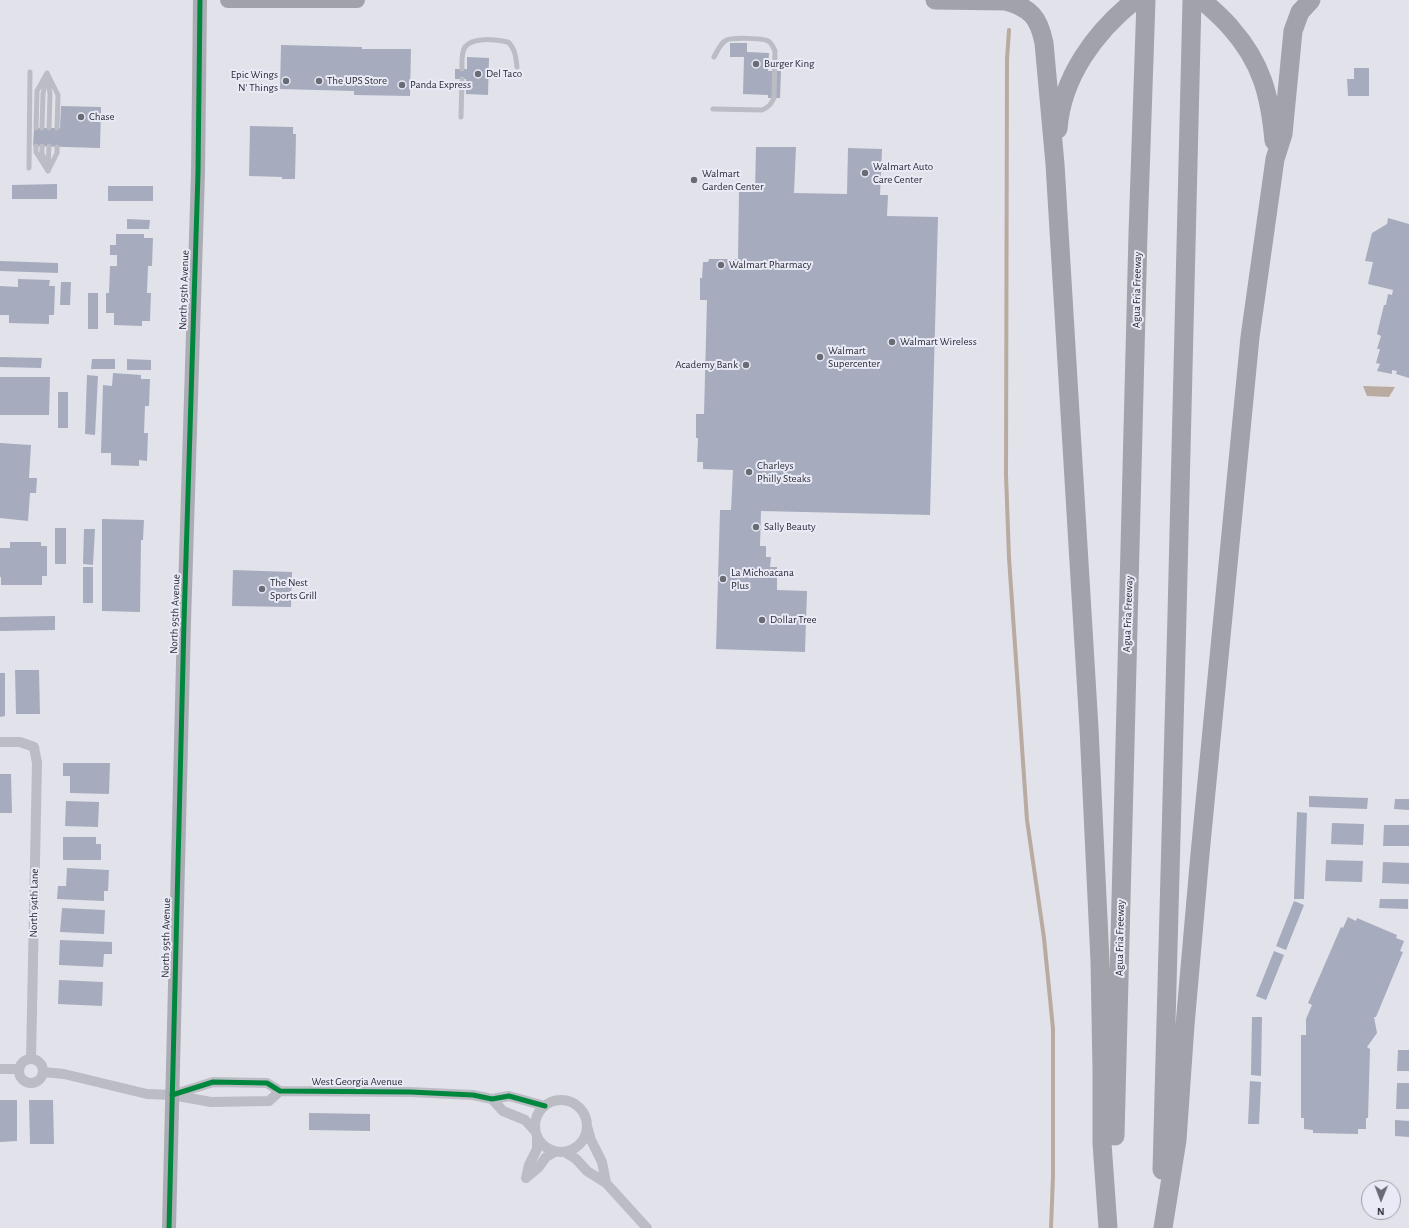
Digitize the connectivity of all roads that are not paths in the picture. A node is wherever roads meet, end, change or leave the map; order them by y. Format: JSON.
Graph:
{"nodes":[{"id":1,"x":200,"y":0,"type":"edge"},
{"id":2,"x":228,"y":0,"type":"edge"},
{"id":3,"x":357,"y":0,"type":"edge"},
{"id":4,"x":935,"y":0,"type":"edge"},
{"id":5,"x":1135,"y":0,"type":"edge"},
{"id":6,"x":1146,"y":0,"type":"edge"},
{"id":7,"x":1192,"y":0,"type":"edge"},
{"id":8,"x":1202,"y":0,"type":"edge"},
{"id":9,"x":1312,"y":0,"type":"edge"},
{"id":10,"x":714,"y":57,"type":"dead end"},
{"id":11,"x":518,"y":67,"type":"dead end"},
{"id":12,"x":462,"y":69,"type":"dead end"},
{"id":13,"x":30,"y":72,"type":"dead end"},
{"id":14,"x":47,"y":73,"type":"junction"},
{"id":15,"x":462,"y":79,"type":"dead end"},
{"id":16,"x":713,"y":109,"type":"dead end"},
{"id":17,"x":461,"y":117,"type":"dead end"},
{"id":18,"x":36,"y":128,"type":"dead end"},
{"id":19,"x":42,"y":128,"type":"dead end"},
{"id":20,"x":49,"y":128,"type":"dead end"},
{"id":21,"x":57,"y":128,"type":"dead end"},
{"id":22,"x":39,"y":146,"type":"dead end"},
{"id":23,"x":49,"y":146,"type":"dead end"},
{"id":24,"x":57,"y":147,"type":"dead end"},
{"id":25,"x":1275,"y":159,"type":"junction"},
{"id":26,"x":1055,"y":164,"type":"junction"},
{"id":27,"x":29,"y":168,"type":"dead end"},
{"id":28,"x":48,"y":171,"type":"junction"},
{"id":29,"x":0,"y":742,"type":"edge"},
{"id":30,"x":31,"y":1059,"type":"junction"},
{"id":31,"x":18,"y":1069,"type":"junction"},
{"id":32,"x":0,"y":1070,"type":"edge"},
{"id":33,"x":43,"y":1072,"type":"junction"},
{"id":34,"x":280,"y":1091,"type":"junction"},
{"id":35,"x":172,"y":1095,"type":"junction"},
{"id":36,"x":492,"y":1099,"type":"junction"},
{"id":37,"x":544,"y":1106,"type":"junction"},
{"id":38,"x":587,"y":1126,"type":"junction"},
{"id":39,"x":536,"y":1134,"type":"junction"},
{"id":40,"x":560,"y":1152,"type":"junction"},
{"id":41,"x":606,"y":1183,"type":"junction"},
{"id":42,"x":169,"y":1228,"type":"edge"},
{"id":43,"x":647,"y":1228,"type":"edge"},
{"id":44,"x":1110,"y":1228,"type":"edge"},
{"id":45,"x":1160,"y":1228,"type":"edge"},
{"id":46,"x":1163,"y":1228,"type":"edge"}],
"edges":[{"from":1,"to":35,"type":"street","name":"North 95th Avenue"},
{"from":2,"to":3,"type":"main road"},
{"from":4,"to":26,"type":"highway"},
{"from":5,"to":26,"type":"highway"},
{"from":6,"to":44,"type":"highway","name":"Agua Fria Freeway"},
{"from":7,"to":45,"type":"highway"},
{"from":8,"to":25,"type":"highway"},
{"from":9,"to":25,"type":"highway"},
{"from":10,"to":16,"type":"lane"},
{"from":11,"to":12,"type":"lane"},
{"from":13,"to":27,"type":"lane"},
{"from":14,"to":18,"type":"lane"},
{"from":14,"to":19,"type":"lane"},
{"from":14,"to":20,"type":"lane"},
{"from":14,"to":21,"type":"lane"},
{"from":15,"to":17,"type":"lane"},
{"from":22,"to":28,"type":"lane"},
{"from":23,"to":28,"type":"lane"},
{"from":24,"to":28,"type":"lane"},
{"from":25,"to":46,"type":"highway"},
{"from":26,"to":44,"type":"highway"},
{"from":29,"to":30,"type":"street","name":"North 94th Lane"},
{"from":30,"to":31,"type":"street"},
{"from":30,"to":33,"type":"street"},
{"from":31,"to":32,"type":"street"},
{"from":31,"to":33,"type":"street"},
{"from":33,"to":35,"type":"street","name":"West Georgia Avenue"},
{"from":34,"to":35,"type":"street","name":"West Georgia Avenue"},
{"from":34,"to":35,"type":"street","name":"West Georgia Avenue"},
{"from":34,"to":36,"type":"street","name":"West Georgia Avenue"},
{"from":35,"to":42,"type":"street","name":"North 95th Avenue"},
{"from":36,"to":37,"type":"street","name":"West Georgia Avenue"},
{"from":36,"to":39,"type":"street"},
{"from":37,"to":38,"type":"street"},
{"from":37,"to":39,"type":"street"},
{"from":38,"to":40,"type":"street"},
{"from":38,"to":41,"type":"street"},
{"from":39,"to":40,"type":"street"},
{"from":39,"to":40,"type":"street"},
{"from":40,"to":41,"type":"street"},
{"from":41,"to":43,"type":"street"}]}
